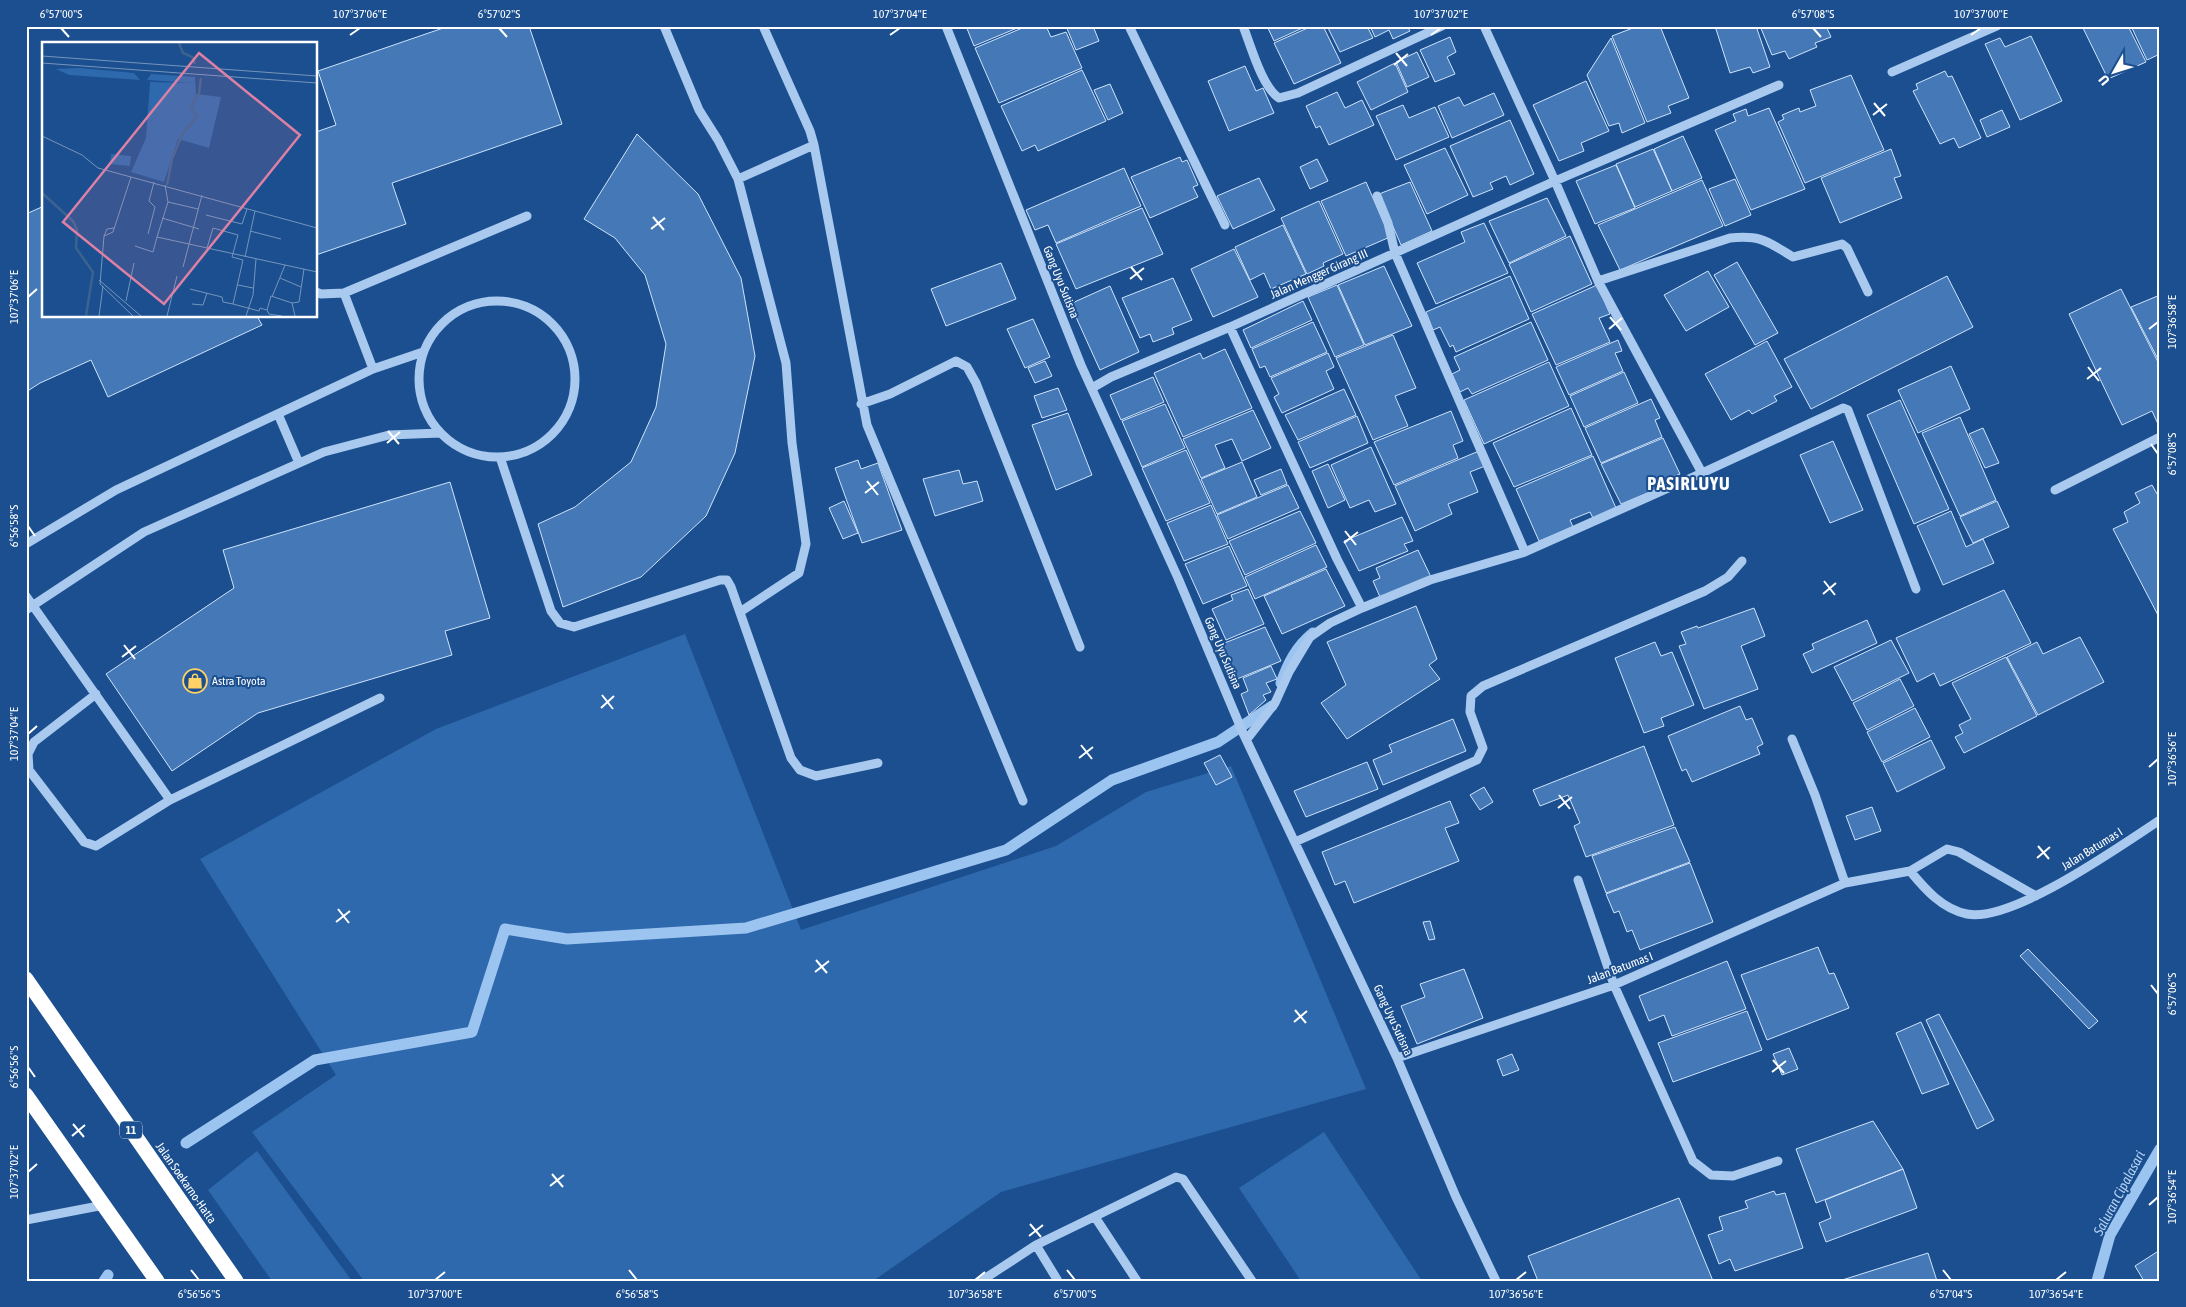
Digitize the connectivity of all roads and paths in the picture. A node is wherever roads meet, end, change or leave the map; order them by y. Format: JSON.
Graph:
{"nodes":[{"id":1,"x":664,"y":26,"type":"edge"},
{"id":2,"x":763,"y":26,"type":"edge"},
{"id":3,"x":946,"y":26,"type":"edge"},
{"id":4,"x":1129,"y":26,"type":"edge"},
{"id":5,"x":1243,"y":26,"type":"edge"},
{"id":6,"x":1442,"y":26,"type":"edge"},
{"id":7,"x":1484,"y":26,"type":"edge"},
{"id":8,"x":1997,"y":26,"type":"edge"},
{"id":9,"x":1892,"y":72,"type":"dead end"},
{"id":10,"x":1779,"y":85,"type":"dead end"},
{"id":11,"x":814,"y":144,"type":"junction"},
{"id":12,"x":738,"y":179,"type":"junction"},
{"id":13,"x":1555,"y":181,"type":"junction"},
{"id":14,"x":1377,"y":196,"type":"dead end"},
{"id":15,"x":527,"y":216,"type":"dead end"},
{"id":16,"x":1225,"y":225,"type":"dead end"},
{"id":17,"x":1395,"y":253,"type":"junction"},
{"id":18,"x":1598,"y":281,"type":"junction"},
{"id":19,"x":1868,"y":292,"type":"dead end"},
{"id":20,"x":318,"y":293,"type":"edge"},
{"id":21,"x":344,"y":293,"type":"junction"},
{"id":22,"x":1230,"y":327,"type":"junction"},
{"id":23,"x":423,"y":352,"type":"junction"},
{"id":24,"x":373,"y":369,"type":"junction"},
{"id":25,"x":1092,"y":388,"type":"junction"},
{"id":26,"x":861,"y":404,"type":"junction"},
{"id":27,"x":278,"y":414,"type":"junction"},
{"id":28,"x":440,"y":433,"type":"junction"},
{"id":29,"x":2160,"y":437,"type":"edge"},
{"id":30,"x":500,"y":456,"type":"junction"},
{"id":31,"x":299,"y":463,"type":"junction"},
{"id":32,"x":1702,"y":473,"type":"junction"},
{"id":33,"x":2055,"y":490,"type":"dead end"},
{"id":34,"x":26,"y":544,"type":"edge"},
{"id":35,"x":1525,"y":552,"type":"junction"},
{"id":36,"x":1742,"y":561,"type":"dead end"},
{"id":37,"x":1916,"y":589,"type":"dead end"},
{"id":38,"x":26,"y":596,"type":"edge"},
{"id":39,"x":30,"y":607,"type":"edge"},
{"id":40,"x":1362,"y":608,"type":"junction"},
{"id":41,"x":740,"y":612,"type":"junction"},
{"id":42,"x":1080,"y":647,"type":"dead end"},
{"id":43,"x":96,"y":694,"type":"junction"},
{"id":44,"x":380,"y":698,"type":"dead end"},
{"id":45,"x":1245,"y":736,"type":"junction"},
{"id":46,"x":1792,"y":739,"type":"dead end"},
{"id":47,"x":878,"y":763,"type":"dead end"},
{"id":48,"x":170,"y":800,"type":"junction"},
{"id":49,"x":1023,"y":801,"type":"dead end"},
{"id":50,"x":2160,"y":820,"type":"edge"},
{"id":51,"x":1295,"y":842,"type":"junction"},
{"id":52,"x":1910,"y":871,"type":"junction"},
{"id":53,"x":1578,"y":880,"type":"dead end"},
{"id":54,"x":1845,"y":883,"type":"junction"},
{"id":55,"x":2036,"y":896,"type":"junction"},
{"id":56,"x":26,"y":979,"type":"edge"},
{"id":57,"x":1614,"y":985,"type":"junction"},
{"id":58,"x":1397,"y":1058,"type":"junction"},
{"id":59,"x":26,"y":1094,"type":"edge"},
{"id":60,"x":1778,"y":1161,"type":"dead end"},
{"id":61,"x":104,"y":1205,"type":"junction"},
{"id":62,"x":1095,"y":1217,"type":"junction"},
{"id":63,"x":26,"y":1220,"type":"edge"},
{"id":64,"x":1036,"y":1245,"type":"junction"},
{"id":65,"x":157,"y":1281,"type":"edge"},
{"id":66,"x":236,"y":1281,"type":"edge"},
{"id":67,"x":981,"y":1281,"type":"edge"},
{"id":68,"x":1058,"y":1281,"type":"edge"},
{"id":69,"x":1137,"y":1281,"type":"edge"},
{"id":70,"x":1252,"y":1281,"type":"edge"},
{"id":71,"x":1496,"y":1281,"type":"edge"}],
"edges":[{"from":1,"to":12,"type":"street"},
{"from":2,"to":11,"type":"street"},
{"from":3,"to":25,"type":"street","name":"Gang Uyu Sutisna"},
{"from":4,"to":16,"type":"street"},
{"from":5,"to":6,"type":"street"},
{"from":7,"to":13,"type":"street"},
{"from":8,"to":9,"type":"street"},
{"from":10,"to":13,"type":"street","name":"Jalan Mengger Girang III"},
{"from":11,"to":12,"type":"street"},
{"from":11,"to":26,"type":"street"},
{"from":12,"to":41,"type":"street"},
{"from":13,"to":17,"type":"street","name":"Jalan Mengger Girang III"},
{"from":13,"to":18,"type":"street"},
{"from":14,"to":17,"type":"street"},
{"from":15,"to":21,"type":"street"},
{"from":17,"to":22,"type":"street","name":"Jalan Mengger Girang III"},
{"from":17,"to":35,"type":"street"},
{"from":18,"to":19,"type":"street"},
{"from":18,"to":32,"type":"street"},
{"from":20,"to":21,"type":"street"},
{"from":21,"to":24,"type":"street"},
{"from":22,"to":25,"type":"street","name":"Jalan Mengger Girang III"},
{"from":22,"to":40,"type":"street"},
{"from":23,"to":24,"type":"street"},
{"from":23,"to":28,"type":"street"},
{"from":23,"to":30,"type":"street"},
{"from":24,"to":27,"type":"street"},
{"from":25,"to":45,"type":"street","name":"Gang Uyu Sutisna"},
{"from":26,"to":42,"type":"street"},
{"from":26,"to":49,"type":"street"},
{"from":27,"to":31,"type":"street"},
{"from":27,"to":34,"type":"street"},
{"from":28,"to":30,"type":"street"},
{"from":28,"to":31,"type":"street"},
{"from":29,"to":33,"type":"street"},
{"from":30,"to":41,"type":"street"},
{"from":31,"to":39,"type":"street"},
{"from":32,"to":35,"type":"street"},
{"from":32,"to":37,"type":"street"},
{"from":35,"to":40,"type":"street"},
{"from":36,"to":51,"type":"street"},
{"from":38,"to":39,"type":"street"},
{"from":39,"to":43,"type":"street"},
{"from":40,"to":45,"type":"street"},
{"from":41,"to":47,"type":"street"},
{"from":43,"to":48,"type":"street"},
{"from":43,"to":48,"type":"street"},
{"from":44,"to":48,"type":"street"},
{"from":45,"to":51,"type":"street","name":"Gang Uyu Sutisna"},
{"from":46,"to":54,"type":"street"},
{"from":50,"to":55,"type":"street","name":"Jalan Batumas I"},
{"from":51,"to":58,"type":"street","name":"Gang Uyu Sutisna"},
{"from":52,"to":54,"type":"street","name":"Jalan Batumas I"},
{"from":52,"to":55,"type":"street","name":"Jalan Batumas I"},
{"from":52,"to":55,"type":"street","name":"Jalan Batumas I"},
{"from":53,"to":57,"type":"street"},
{"from":54,"to":57,"type":"street","name":"Jalan Batumas I"},
{"from":56,"to":66,"type":"highway","name":"Jalan Soekarno-Hatta","number":"11"},
{"from":57,"to":58,"type":"street","name":"Jalan Batumas I"},
{"from":57,"to":60,"type":"street"},
{"from":58,"to":71,"type":"street","name":"Gang Uyu Sutisna"},
{"from":59,"to":61,"type":"highway"},
{"from":61,"to":63,"type":"street"},
{"from":61,"to":65,"type":"highway"},
{"from":62,"to":64,"type":"street"},
{"from":62,"to":69,"type":"street"},
{"from":62,"to":70,"type":"street"},
{"from":64,"to":67,"type":"street"},
{"from":64,"to":68,"type":"street"}]}
